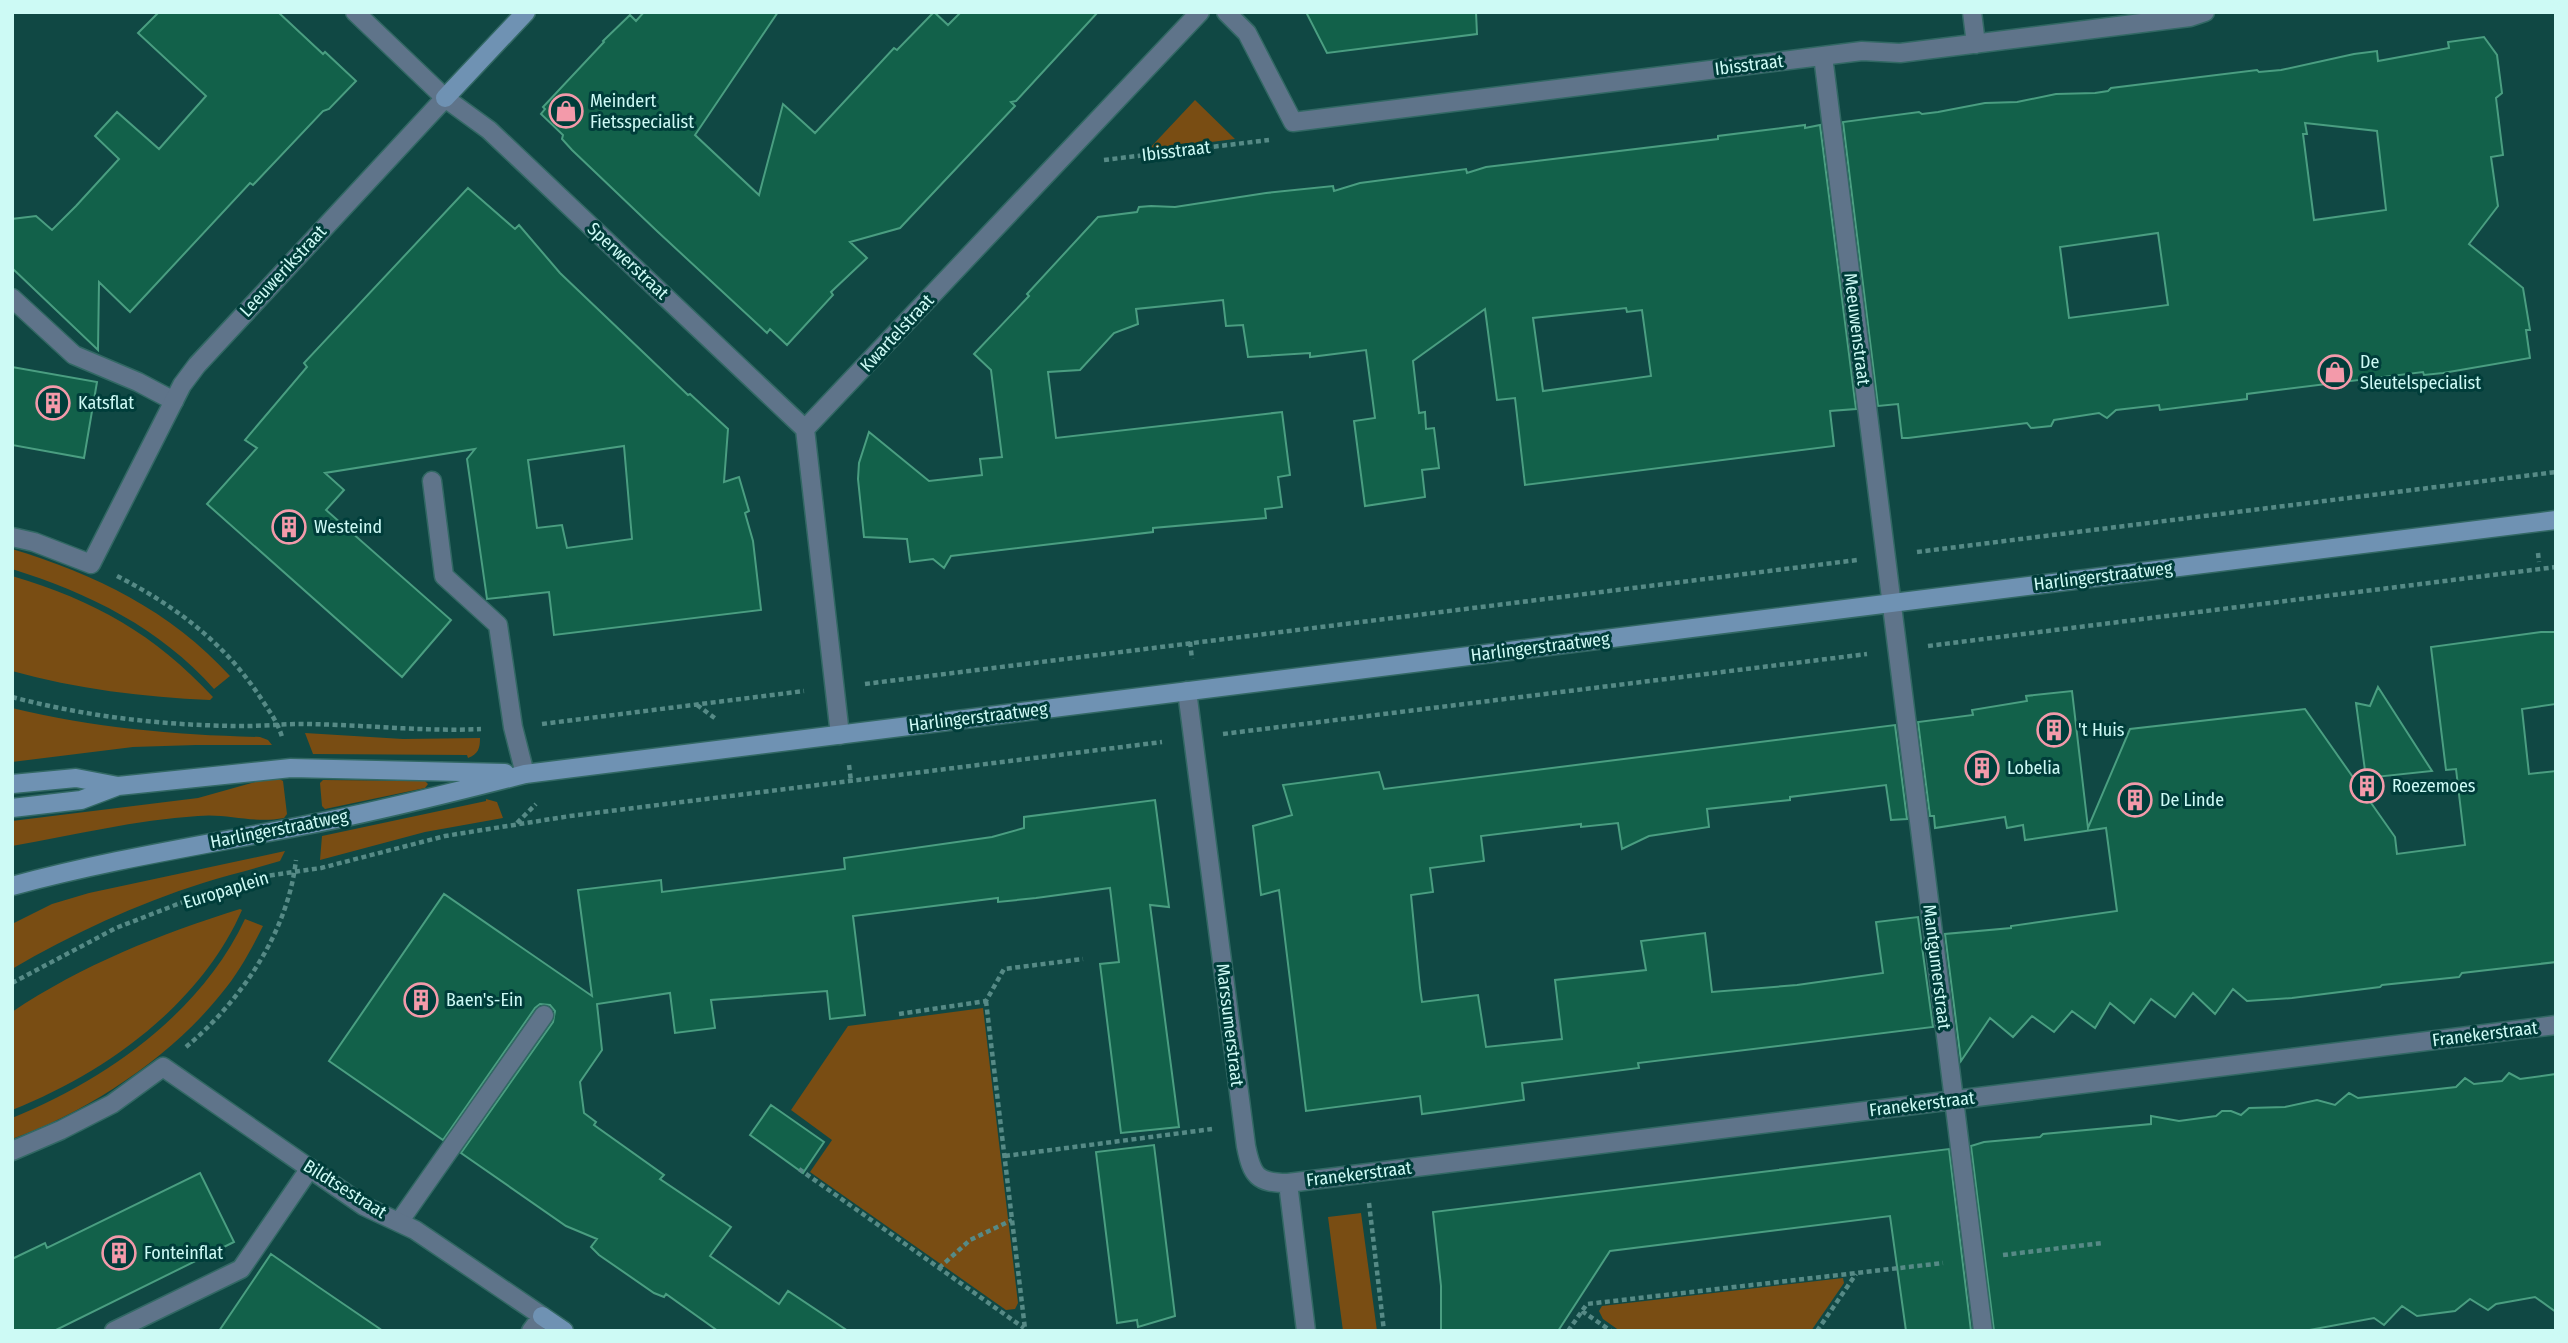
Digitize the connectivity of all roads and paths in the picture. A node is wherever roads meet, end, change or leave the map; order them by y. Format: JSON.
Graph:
{"nodes":[{"id":1,"x":355,"y":12,"type":"edge"},
{"id":2,"x":526,"y":12,"type":"edge"},
{"id":3,"x":1200,"y":12,"type":"edge"},
{"id":4,"x":1226,"y":12,"type":"edge"},
{"id":5,"x":1972,"y":12,"type":"edge"},
{"id":6,"x":2205,"y":12,"type":"edge"},
{"id":7,"x":2136,"y":18,"type":"edge"},
{"id":8,"x":1976,"y":44,"type":"junction"},
{"id":9,"x":1823,"y":56,"type":"junction"},
{"id":10,"x":445,"y":98,"type":"junction"},
{"id":11,"x":1293,"y":122,"type":"junction"},
{"id":12,"x":1052,"y":167,"type":"junction"},
{"id":13,"x":12,"y":298,"type":"edge"},
{"id":14,"x":174,"y":401,"type":"junction"},
{"id":15,"x":805,"y":429,"type":"junction"},
{"id":16,"x":2556,"y":472,"type":"edge"},
{"id":17,"x":432,"y":481,"type":"dead end"},
{"id":18,"x":2556,"y":520,"type":"edge"},
{"id":19,"x":12,"y":537,"type":"edge"},
{"id":20,"x":1886,"y":556,"type":"junction"},
{"id":21,"x":91,"y":565,"type":"junction"},
{"id":22,"x":2556,"y":567,"type":"edge"},
{"id":23,"x":1891,"y":603,"type":"junction"},
{"id":24,"x":1896,"y":650,"type":"junction"},
{"id":25,"x":835,"y":688,"type":"junction"},
{"id":26,"x":1187,"y":691,"type":"junction"},
{"id":27,"x":12,"y":697,"type":"edge"},
{"id":28,"x":278,"y":725,"type":"junction"},
{"id":29,"x":513,"y":727,"type":"junction"},
{"id":30,"x":840,"y":734,"type":"junction"},
{"id":31,"x":1194,"y":738,"type":"junction"},
{"id":32,"x":525,"y":774,"type":"junction"},
{"id":33,"x":12,"y":784,"type":"edge"},
{"id":34,"x":118,"y":786,"type":"junction"},
{"id":35,"x":12,"y":808,"type":"edge"},
{"id":36,"x":295,"y":871,"type":"junction"},
{"id":37,"x":12,"y":874,"type":"edge"},
{"id":38,"x":32,"y":880,"type":"junction"},
{"id":39,"x":12,"y":886,"type":"edge"},
{"id":40,"x":1083,"y":959,"type":"dead end"},
{"id":41,"x":12,"y":983,"type":"edge"},
{"id":42,"x":986,"y":1001,"type":"junction"},
{"id":43,"x":899,"y":1014,"type":"dead end"},
{"id":44,"x":544,"y":1015,"type":"dead end"},
{"id":45,"x":2556,"y":1025,"type":"edge"},
{"id":46,"x":163,"y":1067,"type":"junction"},
{"id":47,"x":1955,"y":1100,"type":"junction"},
{"id":48,"x":1243,"y":1125,"type":"junction"},
{"id":49,"x":12,"y":1151,"type":"edge"},
{"id":50,"x":1005,"y":1156,"type":"junction"},
{"id":51,"x":310,"y":1168,"type":"junction"},
{"id":52,"x":799,"y":1170,"type":"dead end"},
{"id":53,"x":1366,"y":1173,"type":"junction"},
{"id":54,"x":1288,"y":1183,"type":"junction"},
{"id":55,"x":1012,"y":1220,"type":"junction"},
{"id":56,"x":399,"y":1222,"type":"junction"},
{"id":57,"x":2102,"y":1243,"type":"dead end"},
{"id":58,"x":1974,"y":1259,"type":"junction"},
{"id":59,"x":939,"y":1268,"type":"junction"},
{"id":60,"x":1857,"y":1274,"type":"junction"},
{"id":61,"x":1582,"y":1311,"type":"junction"},
{"id":62,"x":542,"y":1316,"type":"junction"},
{"id":63,"x":1026,"y":1330,"type":"edge"},
{"id":64,"x":114,"y":1331,"type":"edge"},
{"id":65,"x":531,"y":1331,"type":"edge"},
{"id":66,"x":564,"y":1331,"type":"edge"},
{"id":67,"x":1306,"y":1331,"type":"edge"},
{"id":68,"x":1384,"y":1331,"type":"edge"},
{"id":69,"x":1568,"y":1331,"type":"edge"},
{"id":70,"x":1611,"y":1331,"type":"edge"},
{"id":71,"x":1817,"y":1331,"type":"edge"},
{"id":72,"x":1983,"y":1331,"type":"edge"}],
"edges":[{"from":1,"to":10,"type":"street","name":"Sperwerstraat"},
{"from":2,"to":10,"type":"main road","name":"Leeuwerikstraat"},
{"from":3,"to":12,"type":"street","name":"Kwartelstraat"},
{"from":4,"to":11,"type":"street"},
{"from":5,"to":8,"type":"street"},
{"from":6,"to":7,"type":"street","name":"Ibisstraat"},
{"from":7,"to":8,"type":"street","name":"Ibisstraat"},
{"from":8,"to":9,"type":"street","name":"Ibisstraat"},
{"from":9,"to":11,"type":"street","name":"Ibisstraat"},
{"from":9,"to":20,"type":"street","name":"Meeuwenstraat"},
{"from":10,"to":14,"type":"street","name":"Leeuwerikstraat"},
{"from":10,"to":15,"type":"street","name":"Sperwerstraat"},
{"from":11,"to":12,"type":"path","name":"Ibisstraat"},
{"from":12,"to":15,"type":"street","name":"Kwartelstraat"},
{"from":13,"to":14,"type":"street"},
{"from":14,"to":21,"type":"street","name":"Leeuwerikstraat"},
{"from":15,"to":25,"type":"street"},
{"from":16,"to":20,"type":"path"},
{"from":17,"to":29,"type":"street"},
{"from":18,"to":23,"type":"main road","name":"Harlingerstraatweg"},
{"from":19,"to":21,"type":"street"},
{"from":20,"to":23,"type":"street","name":"Meeuwenstraat"},
{"from":20,"to":25,"type":"path"},
{"from":21,"to":28,"type":"path"},
{"from":22,"to":24,"type":"path"},
{"from":23,"to":24,"type":"street","name":"Mantgumerstraat"},
{"from":23,"to":26,"type":"main road","name":"Harlingerstraatweg"},
{"from":24,"to":31,"type":"path"},
{"from":24,"to":47,"type":"street","name":"Mantgumerstraat"},
{"from":25,"to":29,"type":"path"},
{"from":25,"to":30,"type":"street"},
{"from":26,"to":30,"type":"main road","name":"Harlingerstraatweg"},
{"from":26,"to":31,"type":"street","name":"Marssumerstraat"},
{"from":27,"to":28,"type":"path"},
{"from":28,"to":29,"type":"path"},
{"from":29,"to":32,"type":"street"},
{"from":30,"to":32,"type":"main road","name":"Harlingerstraatweg"},
{"from":31,"to":36,"type":"path"},
{"from":31,"to":48,"type":"street","name":"Marssumerstraat"},
{"from":32,"to":34,"type":"main road","name":"Harlingerstraatweg"},
{"from":32,"to":38,"type":"main road","name":"Harlingerstraatweg"},
{"from":33,"to":34,"type":"main road","name":"Harlingerstraatweg"},
{"from":34,"to":35,"type":"main road","name":"Harlingerstraatweg"},
{"from":36,"to":41,"type":"path","name":"Europaplein"},
{"from":36,"to":46,"type":"path","name":"Europaplein"},
{"from":37,"to":38,"type":"main road","name":"Harlingerstraatweg"},
{"from":38,"to":39,"type":"main road","name":"Harlingerstraatweg"},
{"from":40,"to":42,"type":"path"},
{"from":42,"to":43,"type":"path"},
{"from":42,"to":50,"type":"path"},
{"from":44,"to":56,"type":"street"},
{"from":45,"to":47,"type":"street","name":"Franekerstraat"},
{"from":46,"to":49,"type":"street"},
{"from":46,"to":51,"type":"street","name":"Bildtsestraat"},
{"from":47,"to":53,"type":"street","name":"Franekerstraat"},
{"from":47,"to":58,"type":"street","name":"Mantgumerstraat"},
{"from":48,"to":50,"type":"path"},
{"from":48,"to":54,"type":"street","name":"Marssumerstraat"},
{"from":50,"to":55,"type":"path"},
{"from":51,"to":56,"type":"street","name":"Bildtsestraat"},
{"from":51,"to":64,"type":"street"},
{"from":52,"to":59,"type":"path"},
{"from":53,"to":54,"type":"street","name":"Franekerstraat"},
{"from":53,"to":68,"type":"path"},
{"from":54,"to":67,"type":"street"},
{"from":55,"to":59,"type":"path"},
{"from":55,"to":63,"type":"path"},
{"from":56,"to":62,"type":"street","name":"Bildtsestraat"},
{"from":57,"to":58,"type":"path"},
{"from":58,"to":60,"type":"path"},
{"from":58,"to":72,"type":"street","name":"Mantgumerstraat"},
{"from":59,"to":63,"type":"path"},
{"from":60,"to":61,"type":"path"},
{"from":60,"to":71,"type":"path"},
{"from":61,"to":69,"type":"path"},
{"from":61,"to":70,"type":"path"},
{"from":62,"to":65,"type":"street"},
{"from":62,"to":66,"type":"main road","name":"Bildtsestraat"}]}
